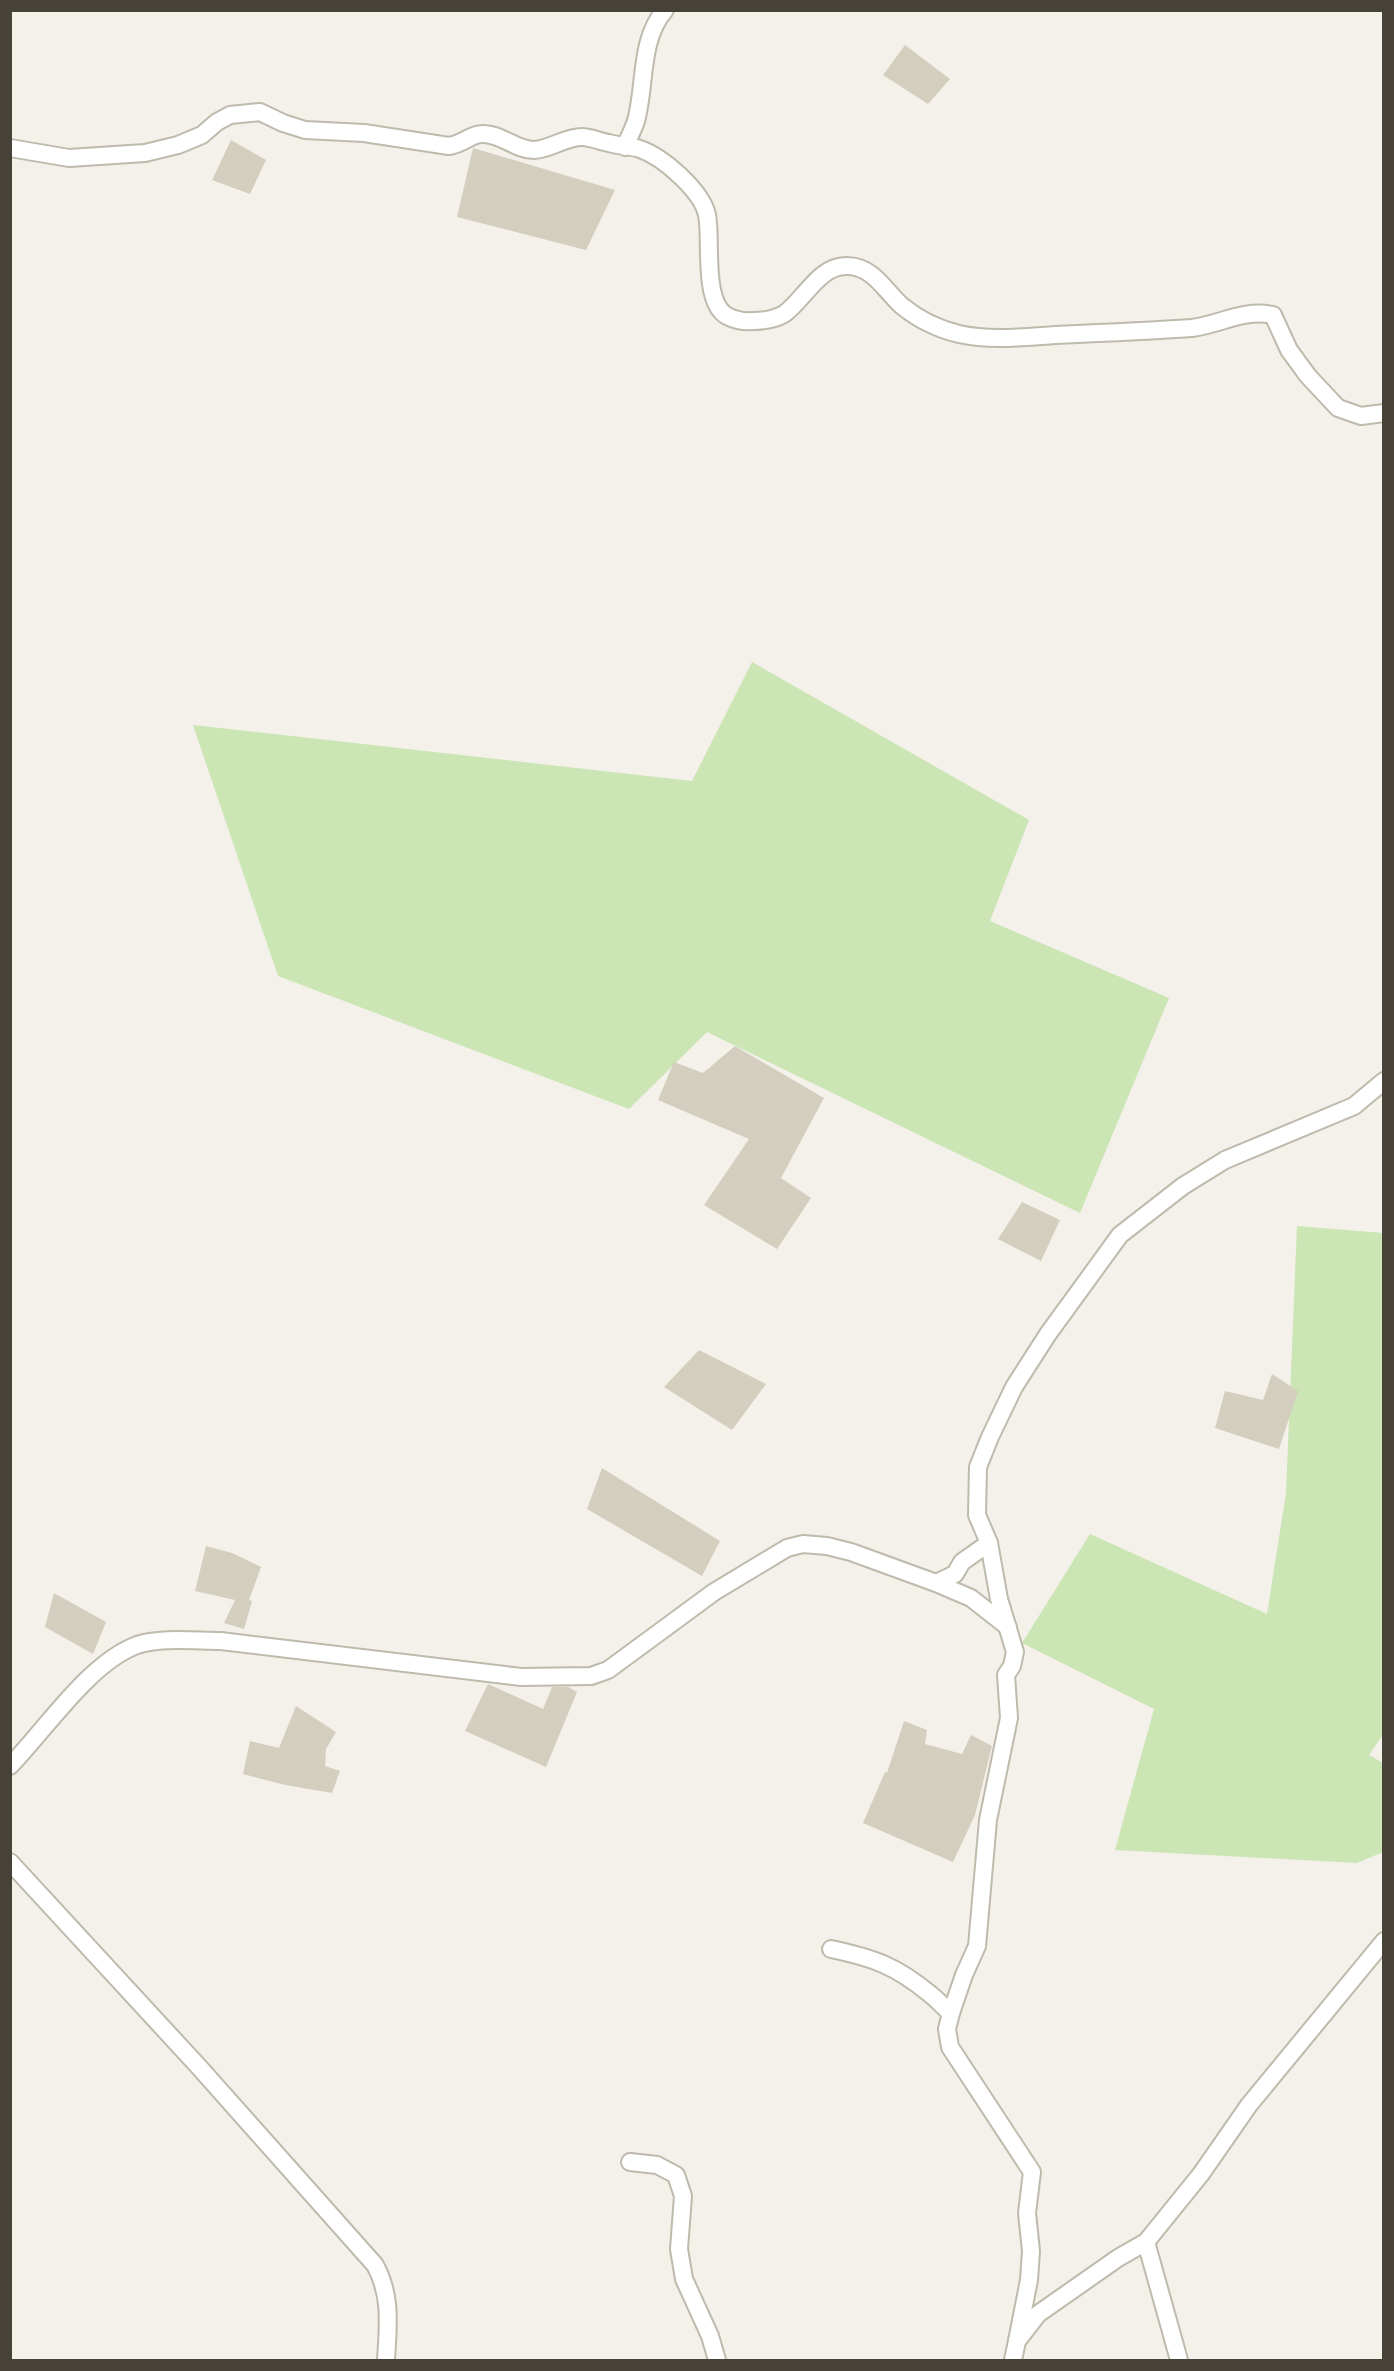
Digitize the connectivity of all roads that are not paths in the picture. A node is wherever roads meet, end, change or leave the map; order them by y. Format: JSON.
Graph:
{"nodes":[{"id":1,"x":665,"y":10,"type":"edge"},
{"id":2,"x":625,"y":147,"type":"junction"},
{"id":3,"x":10,"y":148,"type":"edge"},
{"id":4,"x":1383,"y":413,"type":"edge"},
{"id":5,"x":1383,"y":1081,"type":"edge"},
{"id":6,"x":989,"y":1543,"type":"junction"},
{"id":7,"x":936,"y":1583,"type":"junction"},
{"id":8,"x":1009,"y":1627,"type":"junction"},
{"id":9,"x":10,"y":1766,"type":"edge"},
{"id":10,"x":10,"y":1862,"type":"edge"},
{"id":11,"x":1383,"y":1941,"type":"edge"},
{"id":12,"x":831,"y":1949,"type":"dead end"},
{"id":13,"x":951,"y":2013,"type":"junction"},
{"id":14,"x":630,"y":2162,"type":"dead end"},
{"id":15,"x":1146,"y":2242,"type":"junction"},
{"id":16,"x":1017,"y":2341,"type":"junction"},
{"id":17,"x":386,"y":2361,"type":"edge"},
{"id":18,"x":717,"y":2361,"type":"edge"},
{"id":19,"x":1013,"y":2361,"type":"edge"},
{"id":20,"x":1179,"y":2361,"type":"edge"}],
"edges":[{"from":1,"to":2,"type":"street"},
{"from":2,"to":3,"type":"street"},
{"from":2,"to":4,"type":"street"},
{"from":5,"to":6,"type":"street"},
{"from":6,"to":7,"type":"street"},
{"from":6,"to":8,"type":"street"},
{"from":7,"to":8,"type":"street"},
{"from":7,"to":9,"type":"street"},
{"from":8,"to":13,"type":"street"},
{"from":10,"to":17,"type":"street"},
{"from":11,"to":15,"type":"street"},
{"from":12,"to":13,"type":"street"},
{"from":13,"to":16,"type":"street"},
{"from":14,"to":18,"type":"street"},
{"from":15,"to":16,"type":"street"},
{"from":15,"to":20,"type":"street"},
{"from":16,"to":19,"type":"street"}]}
